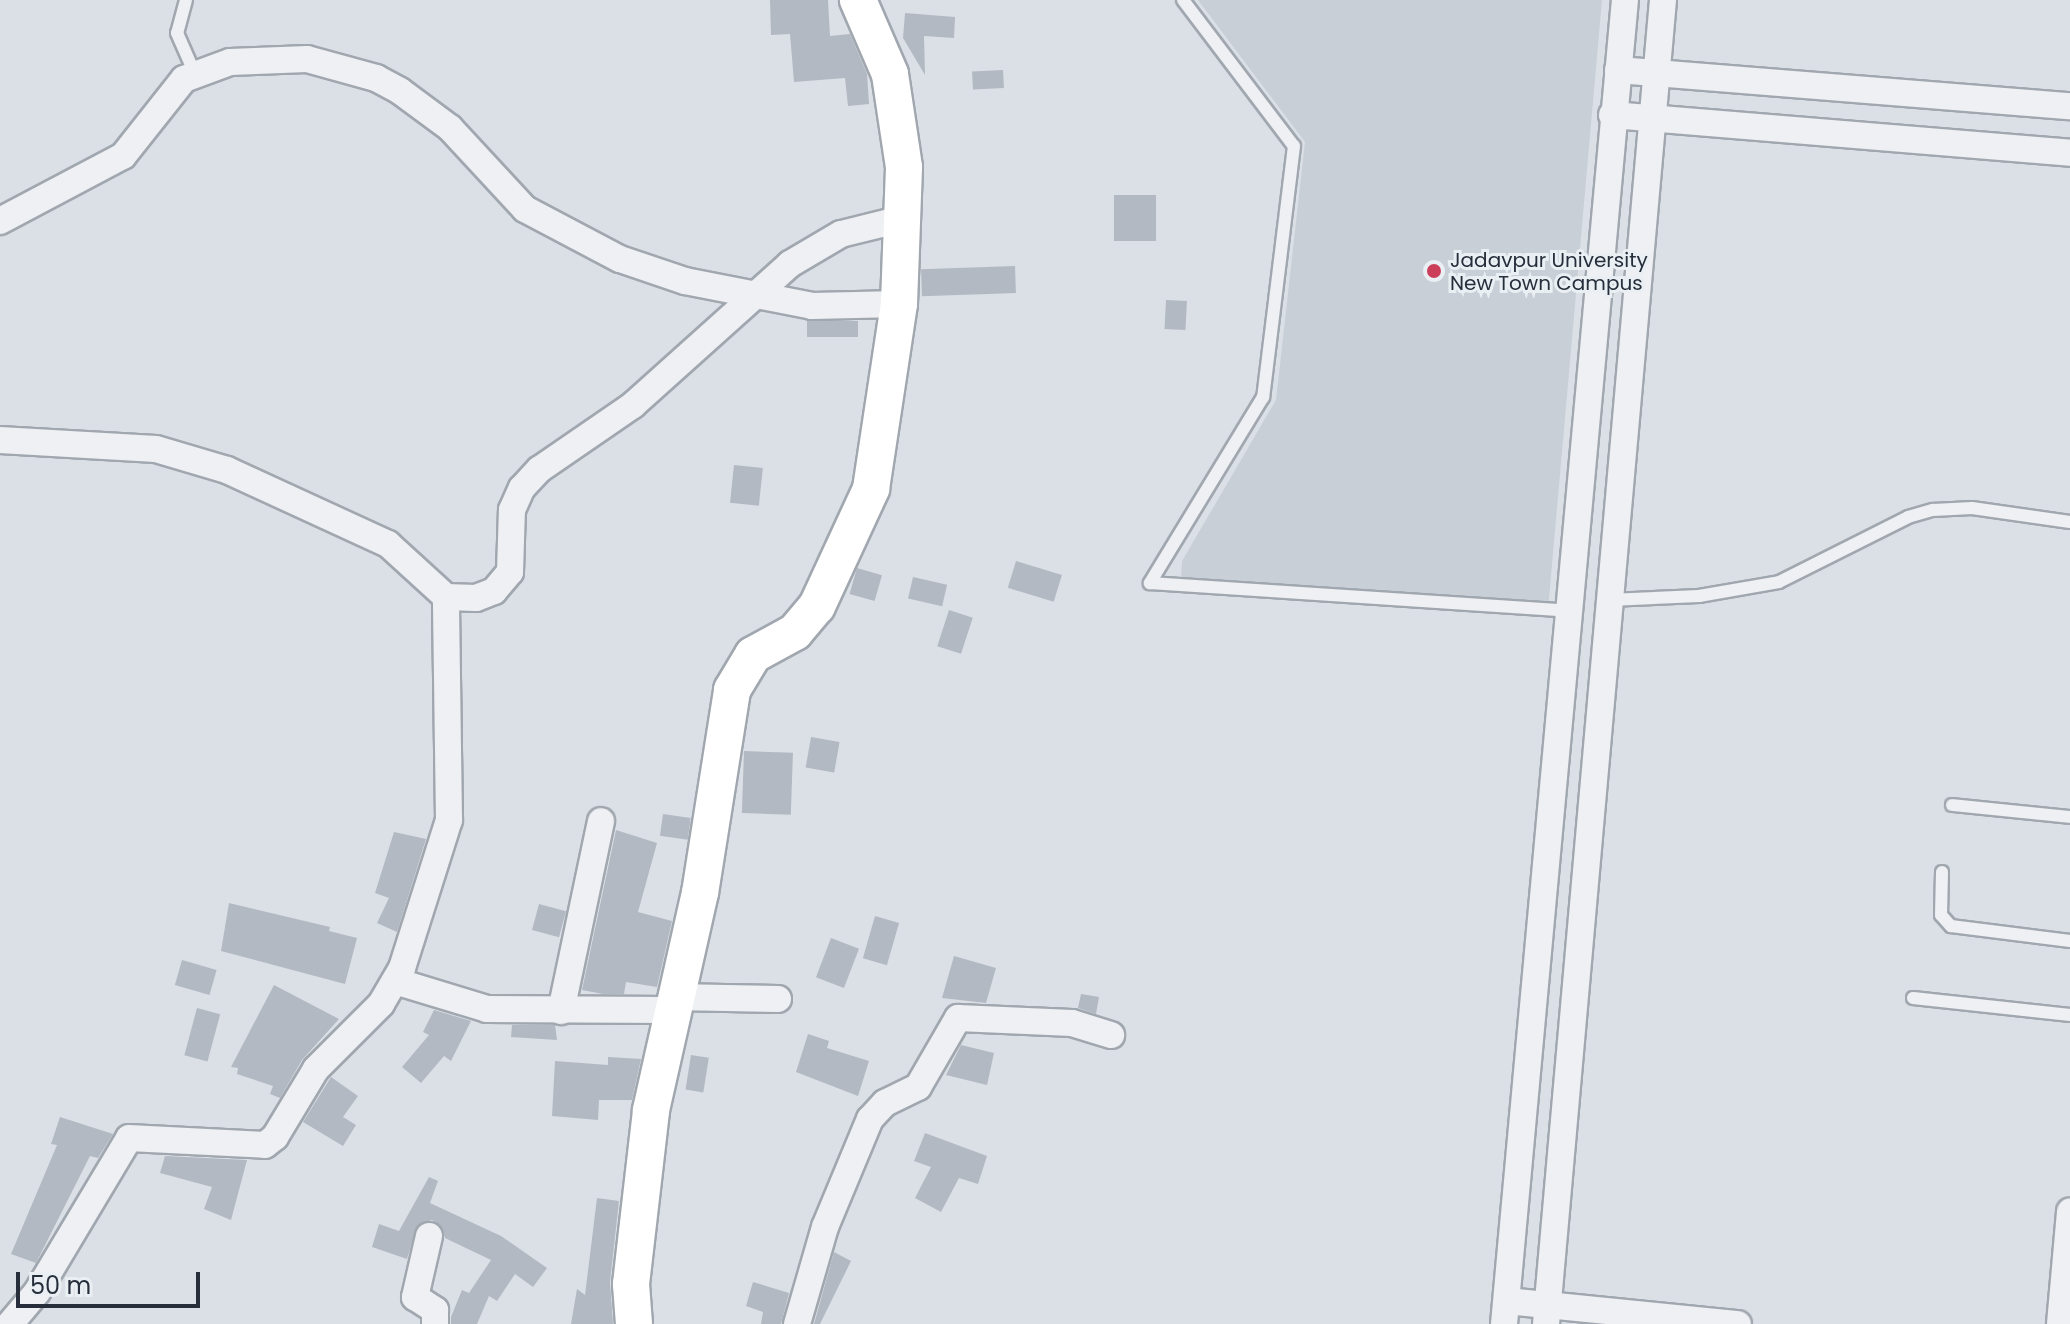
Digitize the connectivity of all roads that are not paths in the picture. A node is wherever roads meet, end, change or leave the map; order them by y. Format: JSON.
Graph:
{"nodes":[{"id":1,"x":186,"y":0,"type":"edge"},
{"id":2,"x":858,"y":0,"type":"edge"},
{"id":3,"x":1183,"y":0,"type":"edge"},
{"id":4,"x":1625,"y":0,"type":"edge"},
{"id":5,"x":1663,"y":0,"type":"edge"},
{"id":6,"x":1618,"y":70,"type":"junction"},
{"id":7,"x":195,"y":74,"type":"junction"},
{"id":8,"x":1657,"y":74,"type":"junction"},
{"id":9,"x":2070,"y":106,"type":"edge"},
{"id":10,"x":1612,"y":115,"type":"junction"},
{"id":11,"x":1651,"y":117,"type":"junction"},
{"id":12,"x":2070,"y":153,"type":"edge"},
{"id":13,"x":902,"y":219,"type":"junction"},
{"id":14,"x":0,"y":221,"type":"edge"},
{"id":15,"x":752,"y":295,"type":"junction"},
{"id":16,"x":899,"y":304,"type":"junction"},
{"id":17,"x":0,"y":440,"type":"edge"},
{"id":18,"x":2070,"y":522,"type":"edge"},
{"id":19,"x":446,"y":597,"type":"junction"},
{"id":20,"x":1609,"y":600,"type":"junction"},
{"id":21,"x":1569,"y":611,"type":"junction"},
{"id":22,"x":1952,"y":805,"type":"dead end"},
{"id":23,"x":2070,"y":817,"type":"edge"},
{"id":24,"x":601,"y":821,"type":"dead end"},
{"id":25,"x":1942,"y":872,"type":"dead end"},
{"id":26,"x":2070,"y":941,"type":"edge"},
{"id":27,"x":395,"y":981,"type":"junction"},
{"id":28,"x":1913,"y":998,"type":"dead end"},
{"id":29,"x":778,"y":999,"type":"dead end"},
{"id":30,"x":672,"y":1003,"type":"junction"},
{"id":31,"x":561,"y":1011,"type":"junction"},
{"id":32,"x":2070,"y":1015,"type":"edge"},
{"id":33,"x":1111,"y":1035,"type":"dead end"},
{"id":34,"x":2070,"y":1211,"type":"edge"},
{"id":35,"x":429,"y":1236,"type":"dead end"},
{"id":36,"x":1506,"y":1312,"type":"edge"},
{"id":37,"x":1547,"y":1314,"type":"edge"},
{"id":38,"x":10,"y":1324,"type":"edge"},
{"id":39,"x":435,"y":1324,"type":"edge"},
{"id":40,"x":634,"y":1324,"type":"edge"},
{"id":41,"x":797,"y":1324,"type":"edge"},
{"id":42,"x":1738,"y":1324,"type":"edge"},
{"id":43,"x":2060,"y":1324,"type":"edge"}],
"edges":[{"from":1,"to":7,"type":"lane"},
{"from":2,"to":13,"type":"street"},
{"from":3,"to":21,"type":"lane"},
{"from":4,"to":6,"type":"street"},
{"from":5,"to":8,"type":"street"},
{"from":6,"to":8,"type":"street"},
{"from":6,"to":10,"type":"street"},
{"from":7,"to":14,"type":"street"},
{"from":7,"to":15,"type":"street"},
{"from":8,"to":9,"type":"street"},
{"from":8,"to":11,"type":"street"},
{"from":10,"to":11,"type":"street"},
{"from":10,"to":21,"type":"street"},
{"from":11,"to":12,"type":"street"},
{"from":11,"to":20,"type":"street"},
{"from":13,"to":15,"type":"street"},
{"from":13,"to":16,"type":"street"},
{"from":15,"to":16,"type":"street"},
{"from":15,"to":19,"type":"street"},
{"from":16,"to":30,"type":"street"},
{"from":17,"to":19,"type":"street"},
{"from":18,"to":20,"type":"lane"},
{"from":19,"to":27,"type":"street"},
{"from":20,"to":37,"type":"street"},
{"from":21,"to":36,"type":"street"},
{"from":22,"to":23,"type":"lane"},
{"from":24,"to":31,"type":"street"},
{"from":25,"to":26,"type":"lane"},
{"from":27,"to":31,"type":"street"},
{"from":27,"to":38,"type":"street"},
{"from":28,"to":32,"type":"lane"},
{"from":29,"to":30,"type":"street"},
{"from":30,"to":31,"type":"street"},
{"from":30,"to":40,"type":"street"},
{"from":33,"to":41,"type":"street"},
{"from":34,"to":43,"type":"street"},
{"from":35,"to":39,"type":"street"},
{"from":36,"to":37,"type":"street"},
{"from":37,"to":42,"type":"street"}]}
